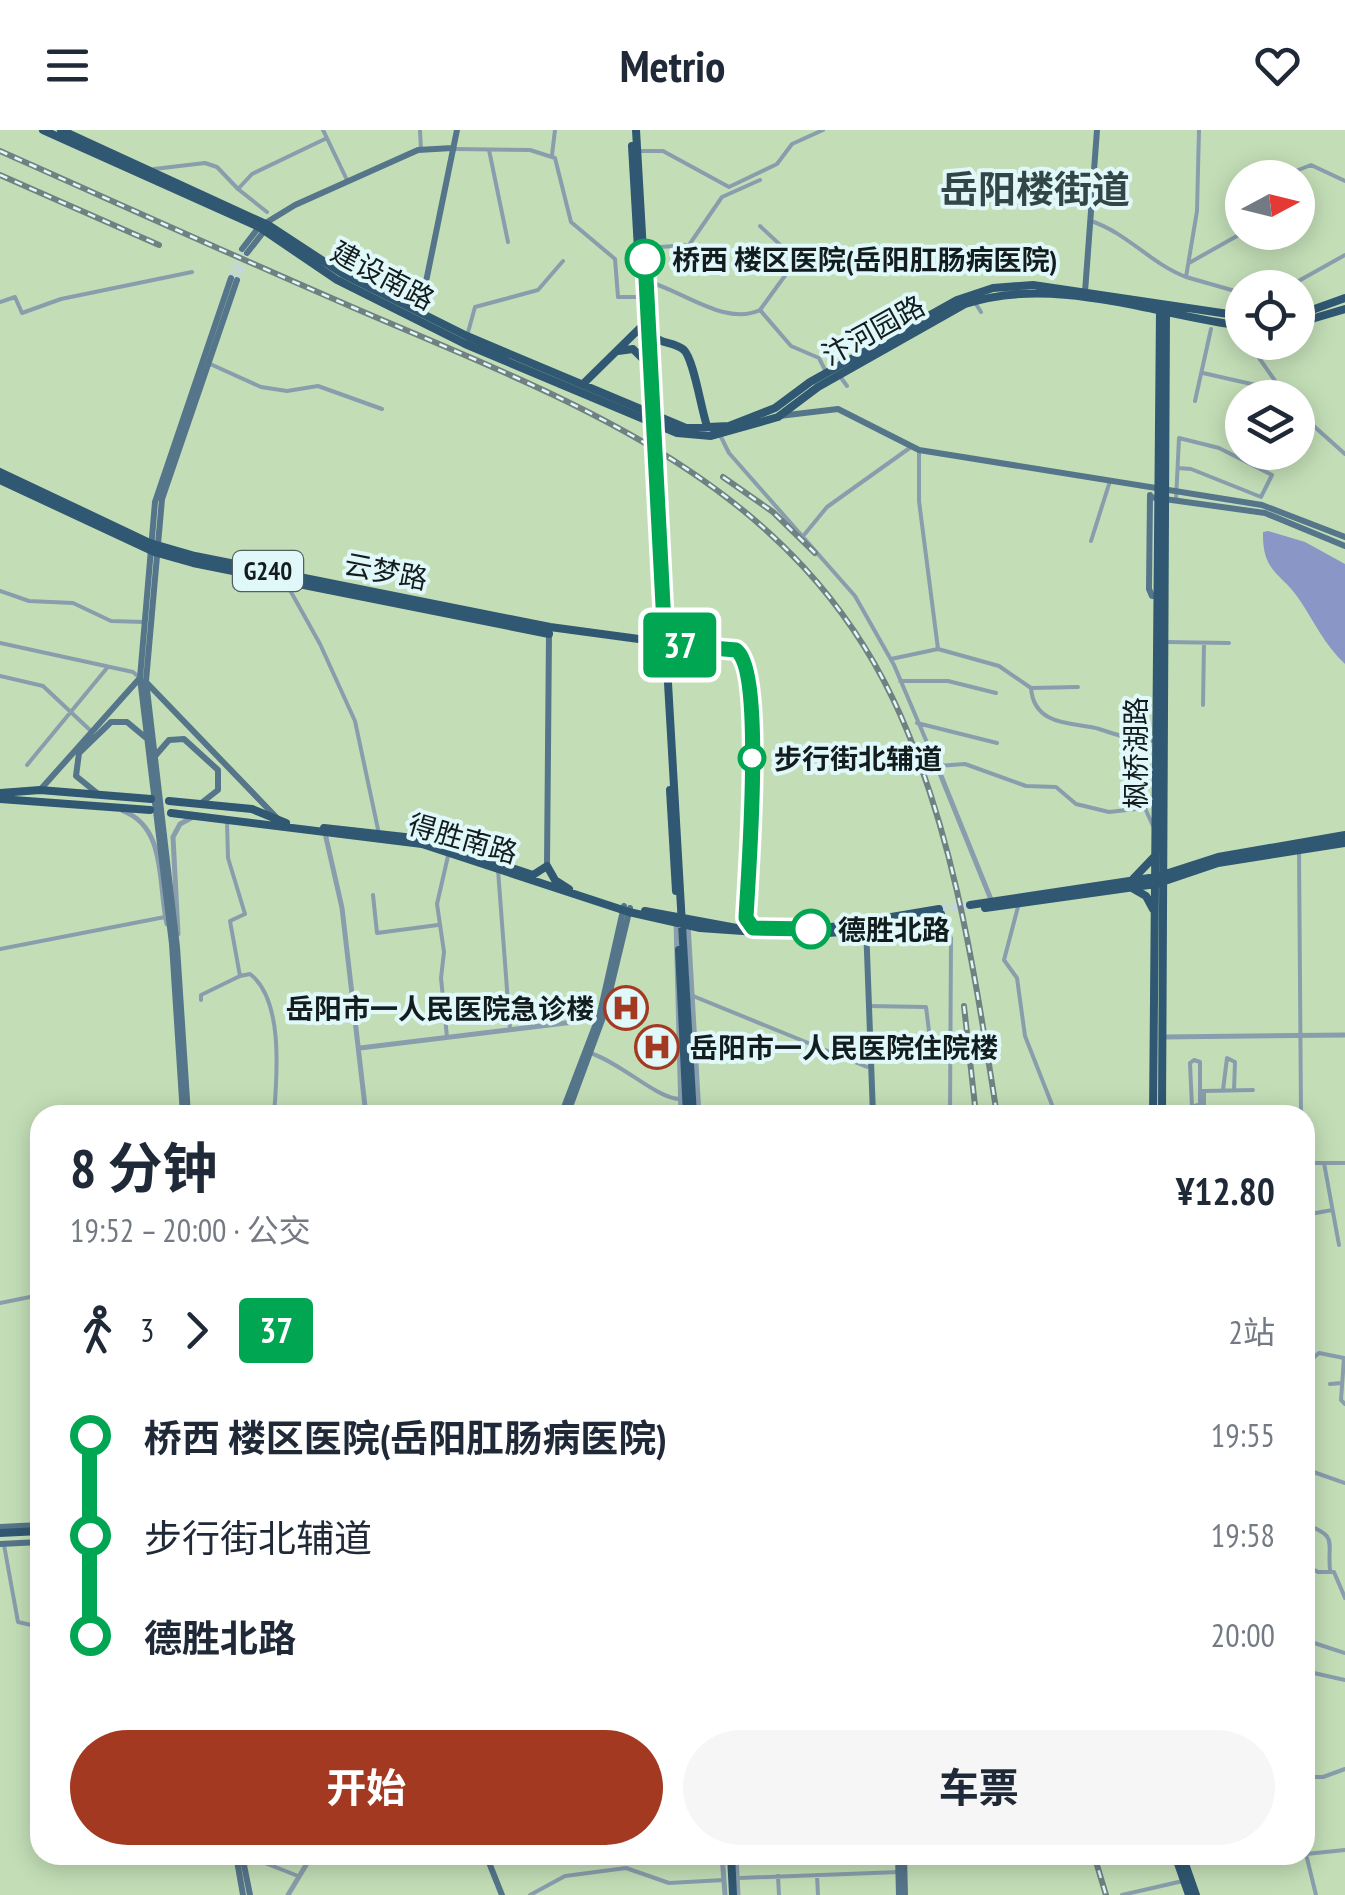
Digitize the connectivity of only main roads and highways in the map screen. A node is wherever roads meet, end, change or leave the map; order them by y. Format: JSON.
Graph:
{"nodes":[{"id":1,"x":43,"y":130,"type":"edge"},
{"id":2,"x":61,"y":130,"type":"edge"},
{"id":3,"x":456,"y":130,"type":"edge"},
{"id":4,"x":634,"y":130,"type":"edge"},
{"id":5,"x":1096,"y":130,"type":"edge"},
{"id":6,"x":452,"y":148,"type":"junction"},
{"id":7,"x":267,"y":225,"type":"junction"},
{"id":8,"x":245,"y":251,"type":"tunnel mouth"},
{"id":9,"x":1084,"y":292,"type":"junction"},
{"id":10,"x":1345,"y":298,"type":"edge"},
{"id":11,"x":1110,"y":300,"type":"junction"},
{"id":12,"x":1163,"y":308,"type":"junction"},
{"id":13,"x":1315,"y":308,"type":"edge"},
{"id":14,"x":1345,"y":309,"type":"edge"},
{"id":15,"x":420,"y":311,"type":"junction"},
{"id":16,"x":1225,"y":314,"type":"edge"},
{"id":17,"x":1315,"y":318,"type":"edge"},
{"id":18,"x":1225,"y":322,"type":"edge"},
{"id":19,"x":646,"y":324,"type":"junction"},
{"id":20,"x":680,"y":346,"type":"junction"},
{"id":21,"x":614,"y":352,"type":"junction"},
{"id":22,"x":646,"y":359,"type":"junction"},
{"id":23,"x":581,"y":388,"type":"junction"},
{"id":24,"x":1162,"y":392,"type":"junction"},
{"id":25,"x":778,"y":416,"type":"junction"},
{"id":26,"x":715,"y":433,"type":"junction"},
{"id":27,"x":0,"y":472,"type":"edge"},
{"id":28,"x":0,"y":480,"type":"edge"},
{"id":29,"x":1150,"y":493,"type":"junction"},
{"id":30,"x":1176,"y":496,"type":"junction"},
{"id":31,"x":1345,"y":537,"type":"edge"},
{"id":32,"x":1345,"y":546,"type":"edge"},
{"id":33,"x":152,"y":547,"type":"junction"},
{"id":34,"x":1159,"y":596,"type":"junction"},
{"id":35,"x":550,"y":630,"type":"junction"},
{"id":36,"x":1163,"y":637,"type":"junction"},
{"id":37,"x":662,"y":642,"type":"junction"},
{"id":38,"x":143,"y":679,"type":"junction"},
{"id":39,"x":147,"y":740,"type":"junction"},
{"id":40,"x":156,"y":756,"type":"junction"},
{"id":41,"x":40,"y":790,"type":"junction"},
{"id":42,"x":0,"y":796,"type":"edge"},
{"id":43,"x":102,"y":796,"type":"junction"},
{"id":44,"x":150,"y":799,"type":"dead end"},
{"id":45,"x":168,"y":800,"type":"dead end"},
{"id":46,"x":200,"y":804,"type":"junction"},
{"id":47,"x":150,"y":810,"type":"dead end"},
{"id":48,"x":171,"y":812,"type":"dead end"},
{"id":49,"x":281,"y":823,"type":"junction"},
{"id":50,"x":1345,"y":835,"type":"edge"},
{"id":51,"x":1345,"y":842,"type":"edge"},
{"id":52,"x":1299,"y":846,"type":"junction"},
{"id":53,"x":1156,"y":853,"type":"junction"},
{"id":54,"x":547,"y":866,"type":"junction"},
{"id":55,"x":1159,"y":880,"type":"junction"},
{"id":56,"x":1131,"y":884,"type":"junction"},
{"id":57,"x":627,"y":909,"type":"junction"},
{"id":58,"x":939,"y":912,"type":"tunnel mouth"},
{"id":59,"x":1154,"y":914,"type":"junction"},
{"id":60,"x":746,"y":918,"type":"junction"},
{"id":61,"x":681,"y":922,"type":"junction"},
{"id":62,"x":864,"y":928,"type":"junction"},
{"id":63,"x":732,"y":929,"type":"junction"},
{"id":64,"x":757,"y":931,"type":"junction"},
{"id":65,"x":174,"y":945,"type":"junction"},
{"id":66,"x":600,"y":1019,"type":"junction"},
{"id":67,"x":185,"y":1105,"type":"edge"},
{"id":68,"x":568,"y":1105,"type":"edge"},
{"id":69,"x":568,"y":1105,"type":"edge"},
{"id":70,"x":686,"y":1105,"type":"edge"},
{"id":71,"x":690,"y":1105,"type":"edge"},
{"id":72,"x":870,"y":1105,"type":"edge"},
{"id":73,"x":871,"y":1105,"type":"edge"},
{"id":74,"x":1153,"y":1105,"type":"edge"},
{"id":75,"x":1162,"y":1105,"type":"edge"},
{"id":76,"x":30,"y":1535,"type":"edge"},
{"id":77,"x":1,"y":1537,"type":"edge"},
{"id":78,"x":242,"y":1865,"type":"edge"},
{"id":79,"x":488,"y":1865,"type":"edge"},
{"id":80,"x":730,"y":1865,"type":"edge"},
{"id":81,"x":900,"y":1865,"type":"edge"},
{"id":82,"x":901,"y":1865,"type":"edge"},
{"id":83,"x":1180,"y":1865,"type":"edge"},
{"id":84,"x":1182,"y":1865,"type":"edge"},
{"id":85,"x":246,"y":1895,"type":"edge"},
{"id":86,"x":500,"y":1895,"type":"edge"},
{"id":87,"x":731,"y":1895,"type":"edge"},
{"id":88,"x":902,"y":1895,"type":"edge"},
{"id":89,"x":1192,"y":1895,"type":"edge"}],
"edges":[{"from":1,"to":7,"type":"main road","name":"建设南路"},
{"from":2,"to":7,"type":"main road","name":"建设南路"},
{"from":3,"to":6,"type":"main road"},
{"from":4,"to":19,"type":"main road"},
{"from":4,"to":19,"type":"main road"},
{"from":5,"to":9,"type":"main road"},
{"from":6,"to":7,"type":"main road"},
{"from":6,"to":15,"type":"main road"},
{"from":7,"to":8,"type":"main road"},
{"from":7,"to":15,"type":"main road","name":"建设南路"},
{"from":7,"to":23,"type":"main road","name":"建设南路"},
{"from":9,"to":11,"type":"main road","name":"汴河园路"},
{"from":9,"to":26,"type":"main road","name":"汴河园路"},
{"from":10,"to":13,"type":"main road"},
{"from":11,"to":12,"type":"main road","name":"汴河园路"},
{"from":11,"to":25,"type":"main road","name":"汴河园路"},
{"from":12,"to":16,"type":"main road","name":"汴河园路"},
{"from":12,"to":18,"type":"main road","name":"汴河园路"},
{"from":12,"to":24,"type":"main road"},
{"from":14,"to":17,"type":"main road"},
{"from":15,"to":23,"type":"main road","name":"建设南路"},
{"from":19,"to":20,"type":"main road"},
{"from":19,"to":21,"type":"main road"},
{"from":19,"to":22,"type":"main road"},
{"from":20,"to":22,"type":"main road"},
{"from":20,"to":26,"type":"main road"},
{"from":21,"to":22,"type":"main road"},
{"from":21,"to":23,"type":"main road"},
{"from":22,"to":37,"type":"main road"},
{"from":23,"to":26,"type":"main road","name":"建设南路"},
{"from":24,"to":34,"type":"main road","name":"枫桥湖路"},
{"from":24,"to":36,"type":"main road","name":"枫桥湖路"},
{"from":25,"to":26,"type":"main road","name":"汴河园路"},
{"from":25,"to":29,"type":"main road"},
{"from":27,"to":33,"type":"main road","name":"云梦路","number":"G240"},
{"from":28,"to":33,"type":"main road","number":"G240"},
{"from":29,"to":30,"type":"main road"},
{"from":29,"to":34,"type":"main road"},
{"from":30,"to":31,"type":"main road"},
{"from":30,"to":32,"type":"main road"},
{"from":33,"to":33,"type":"main road"},
{"from":33,"to":35,"type":"main road","name":"云梦路","number":"G240"},
{"from":33,"to":35,"type":"main road","number":"G240"},
{"from":33,"to":38,"type":"main road"},
{"from":33,"to":38,"type":"main road"},
{"from":34,"to":36,"type":"main road","name":"枫桥湖路"},
{"from":35,"to":37,"type":"main road","name":"云梦路","number":"G240"},
{"from":35,"to":54,"type":"main road"},
{"from":36,"to":53,"type":"main road","name":"枫桥湖路"},
{"from":36,"to":55,"type":"main road","name":"枫桥湖路"},
{"from":37,"to":60,"type":"main road"},
{"from":37,"to":61,"type":"main road"},
{"from":38,"to":39,"type":"main road"},
{"from":38,"to":40,"type":"main road"},
{"from":38,"to":41,"type":"main road"},
{"from":38,"to":49,"type":"main road"},
{"from":39,"to":43,"type":"main road"},
{"from":39,"to":65,"type":"main road"},
{"from":40,"to":46,"type":"main road"},
{"from":40,"to":65,"type":"main road"},
{"from":41,"to":42,"type":"main road"},
{"from":41,"to":43,"type":"main road"},
{"from":42,"to":47,"type":"main road"},
{"from":43,"to":44,"type":"main road"},
{"from":45,"to":46,"type":"main road"},
{"from":46,"to":49,"type":"main road"},
{"from":48,"to":57,"type":"main road","name":"得胜南路"},
{"from":49,"to":54,"type":"main road"},
{"from":50,"to":52,"type":"main road"},
{"from":51,"to":52,"type":"main road"},
{"from":52,"to":55,"type":"main road"},
{"from":53,"to":55,"type":"main road","name":"枫桥湖路"},
{"from":53,"to":56,"type":"main road"},
{"from":54,"to":57,"type":"main road","name":"得胜南路"},
{"from":55,"to":56,"type":"main road"},
{"from":55,"to":59,"type":"main road","name":"枫桥湖路"},
{"from":55,"to":75,"type":"main road","name":"枫桥湖路"},
{"from":56,"to":56,"type":"main road"},
{"from":56,"to":59,"type":"main road"},
{"from":57,"to":61,"type":"main road","name":"得胜南路"},
{"from":57,"to":66,"type":"main road"},
{"from":58,"to":62,"type":"main road"},
{"from":59,"to":74,"type":"main road","name":"枫桥湖路"},
{"from":60,"to":63,"type":"main road"},
{"from":60,"to":64,"type":"main road"},
{"from":61,"to":63,"type":"main road","name":"得胜南路"},
{"from":61,"to":63,"type":"main road"},
{"from":61,"to":70,"type":"main road"},
{"from":61,"to":71,"type":"main road"},
{"from":62,"to":64,"type":"main road"},
{"from":62,"to":72,"type":"main road"},
{"from":62,"to":73,"type":"main road"},
{"from":63,"to":64,"type":"main road"},
{"from":65,"to":67,"type":"main road"},
{"from":66,"to":68,"type":"main road"},
{"from":66,"to":69,"type":"main road"},
{"from":76,"to":77,"type":"main road"},
{"from":78,"to":85,"type":"main road"},
{"from":79,"to":86,"type":"main road"},
{"from":80,"to":87,"type":"main road"},
{"from":81,"to":88,"type":"main road"},
{"from":82,"to":88,"type":"main road"},
{"from":83,"to":89,"type":"main road"},
{"from":84,"to":89,"type":"main road"}]}
